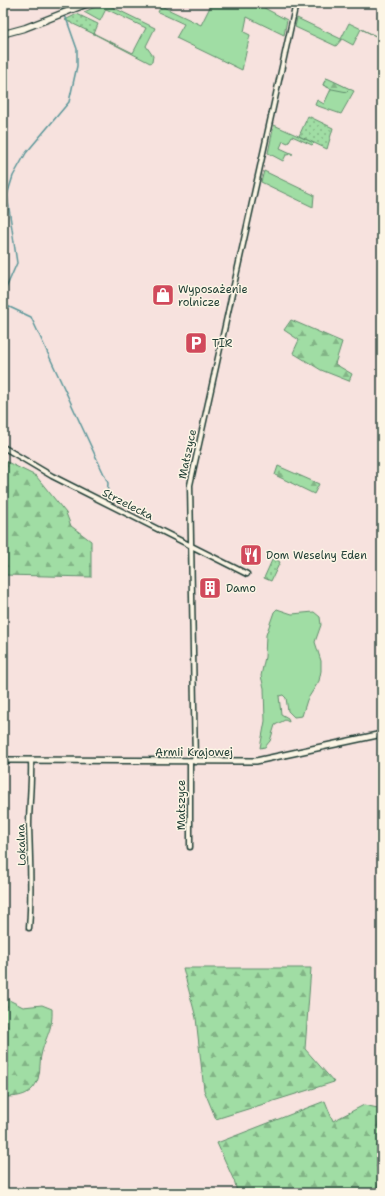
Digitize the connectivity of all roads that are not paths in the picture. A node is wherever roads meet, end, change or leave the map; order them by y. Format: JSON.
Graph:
{"nodes":[{"id":1,"x":89,"y":3,"type":"edge"},
{"id":2,"x":296,"y":3,"type":"edge"},
{"id":3,"x":3,"y":34,"type":"edge"},
{"id":4,"x":3,"y":447,"type":"edge"},
{"id":5,"x":190,"y":545,"type":"junction"},
{"id":6,"x":247,"y":574,"type":"dead end"},
{"id":7,"x":382,"y":734,"type":"edge"},
{"id":8,"x":3,"y":760,"type":"edge"},
{"id":9,"x":31,"y":760,"type":"junction"},
{"id":10,"x":192,"y":762,"type":"junction"},
{"id":11,"x":190,"y":848,"type":"dead end"},
{"id":12,"x":29,"y":928,"type":"dead end"}],
"edges":[{"from":1,"to":3,"type":"main road"},
{"from":2,"to":5,"type":"street","name":"Małszyce"},
{"from":4,"to":5,"type":"street","name":"Strzelecka"},
{"from":5,"to":6,"type":"street","name":"Strzelecka"},
{"from":5,"to":10,"type":"street","name":"Małszyce"},
{"from":7,"to":10,"type":"street","name":"Armii Krajowej"},
{"from":8,"to":9,"type":"street","name":"Armii Krajowej"},
{"from":9,"to":10,"type":"street","name":"Armii Krajowej"},
{"from":9,"to":12,"type":"street","name":"Lokalna"},
{"from":10,"to":11,"type":"street","name":"Małszyce"}]}
